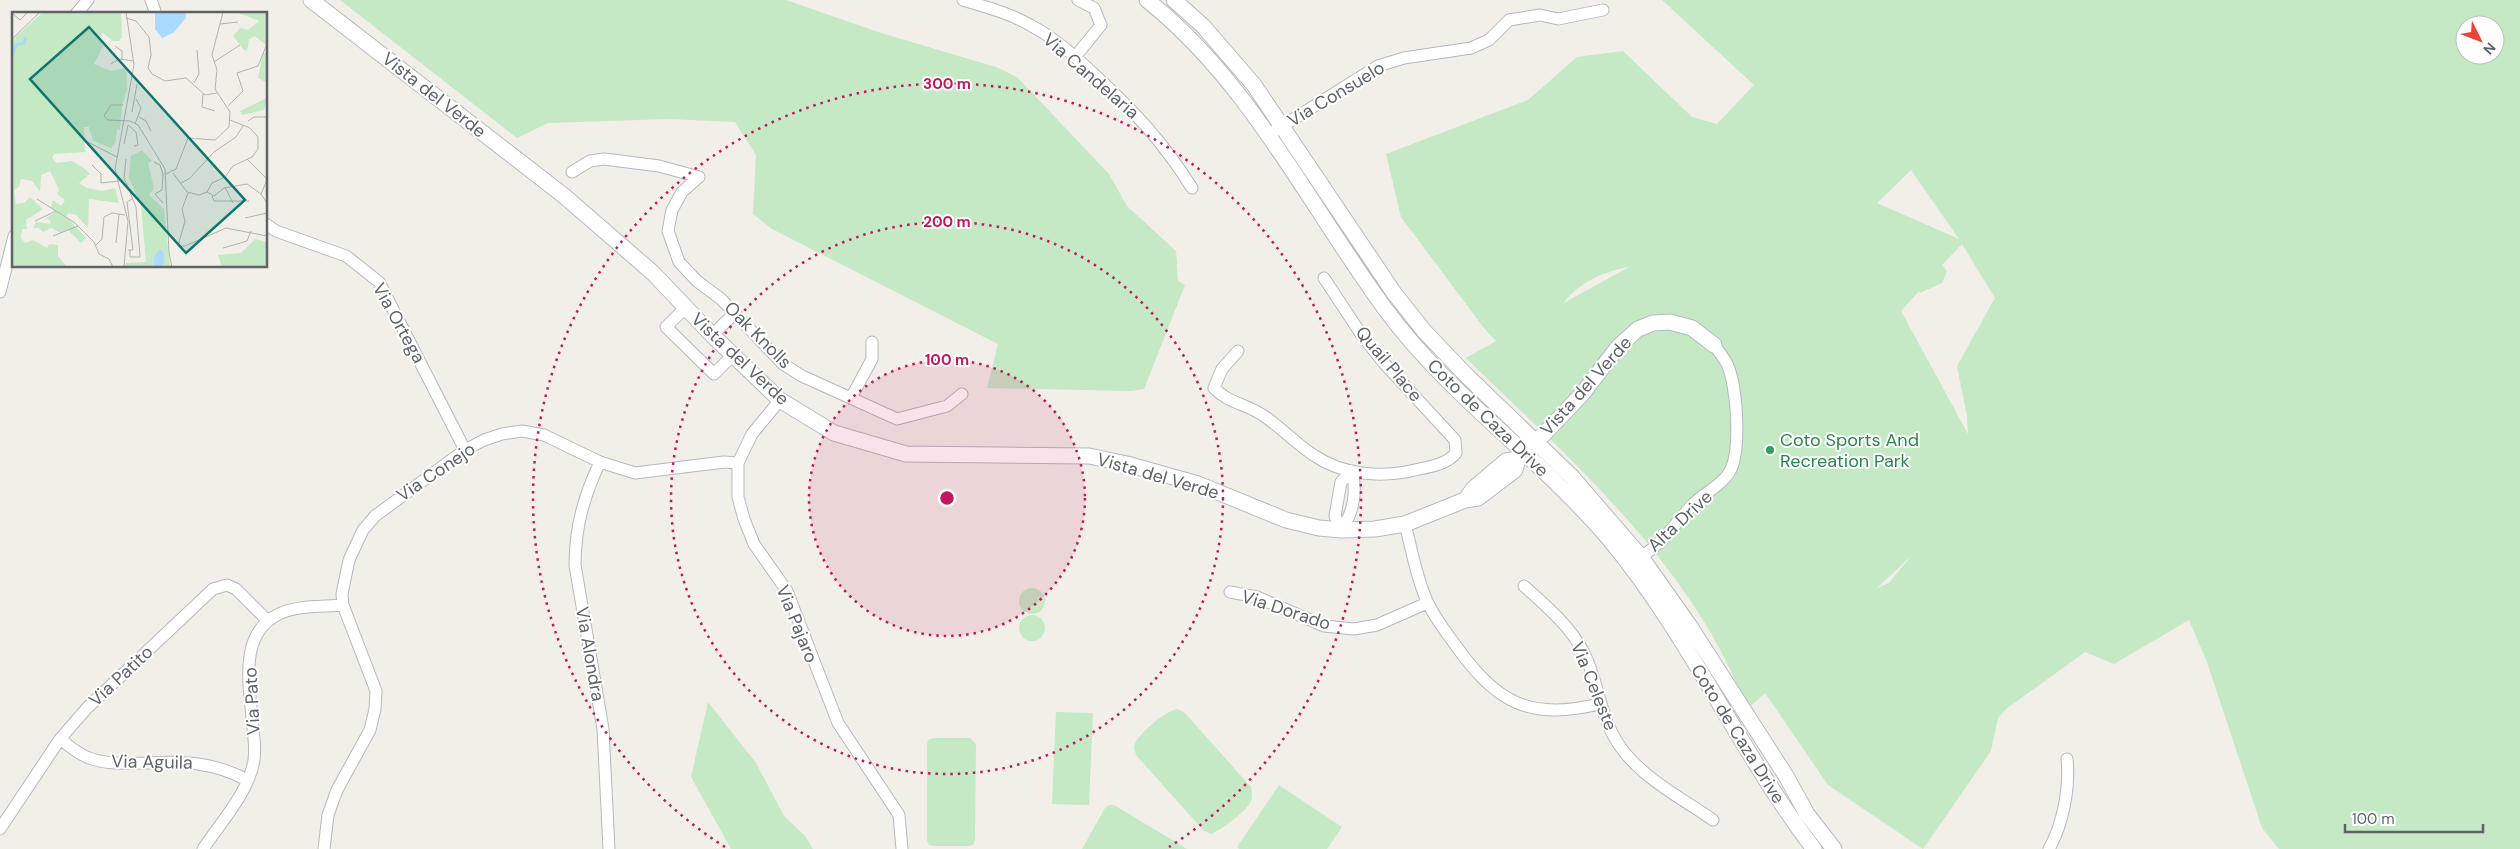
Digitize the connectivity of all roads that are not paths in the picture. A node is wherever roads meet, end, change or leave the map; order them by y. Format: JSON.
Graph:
{"nodes":[{"id":1,"x":88,"y":0,"type":"edge"},
{"id":2,"x":151,"y":0,"type":"edge"},
{"id":3,"x":311,"y":0,"type":"edge"},
{"id":4,"x":963,"y":0,"type":"edge"},
{"id":5,"x":1078,"y":0,"type":"edge"},
{"id":6,"x":1148,"y":0,"type":"edge"},
{"id":7,"x":1174,"y":0,"type":"edge"},
{"id":8,"x":1603,"y":10,"type":"dead end"},
{"id":9,"x":78,"y":12,"type":"edge"},
{"id":10,"x":155,"y":12,"type":"edge"},
{"id":11,"x":1075,"y":57,"type":"junction"},
{"id":12,"x":1283,"y":125,"type":"junction"},
{"id":13,"x":1268,"y":135,"type":"junction"},
{"id":14,"x":572,"y":172,"type":"dead end"},
{"id":15,"x":1192,"y":188,"type":"dead end"},
{"id":16,"x":268,"y":225,"type":"edge"},
{"id":17,"x":12,"y":244,"type":"edge"},
{"id":18,"x":1324,"y":278,"type":"dead end"},
{"id":19,"x":0,"y":292,"type":"edge"},
{"id":20,"x":686,"y":307,"type":"junction"},
{"id":21,"x":735,"y":313,"type":"junction"},
{"id":22,"x":712,"y":335,"type":"junction"},
{"id":23,"x":872,"y":342,"type":"dead end"},
{"id":24,"x":1714,"y":345,"type":"joint"},
{"id":25,"x":1238,"y":351,"type":"dead end"},
{"id":26,"x":733,"y":355,"type":"junction"},
{"id":27,"x":962,"y":394,"type":"dead end"},
{"id":28,"x":851,"y":398,"type":"junction"},
{"id":29,"x":780,"y":400,"type":"junction"},
{"id":30,"x":1535,"y":442,"type":"junction"},
{"id":31,"x":465,"y":450,"type":"junction"},
{"id":32,"x":1521,"y":456,"type":"junction"},
{"id":33,"x":600,"y":462,"type":"junction"},
{"id":34,"x":738,"y":463,"type":"junction"},
{"id":35,"x":1352,"y":471,"type":"junction"},
{"id":36,"x":1405,"y":524,"type":"junction"},
{"id":37,"x":1341,"y":530,"type":"junction"},
{"id":38,"x":1641,"y":557,"type":"junction"},
{"id":39,"x":1524,"y":586,"type":"dead end"},
{"id":40,"x":1230,"y":592,"type":"dead end"},
{"id":41,"x":1427,"y":603,"type":"junction"},
{"id":42,"x":343,"y":605,"type":"junction"},
{"id":43,"x":268,"y":621,"type":"junction"},
{"id":44,"x":1599,"y":704,"type":"junction"},
{"id":45,"x":60,"y":739,"type":"junction"},
{"id":46,"x":2068,"y":759,"type":"dead end"},
{"id":47,"x":247,"y":780,"type":"junction"},
{"id":48,"x":1713,"y":820,"type":"dead end"},
{"id":49,"x":0,"y":829,"type":"edge"},
{"id":50,"x":203,"y":849,"type":"edge"},
{"id":51,"x":324,"y":849,"type":"edge"},
{"id":52,"x":609,"y":849,"type":"edge"},
{"id":53,"x":902,"y":849,"type":"edge"},
{"id":54,"x":1814,"y":849,"type":"edge"},
{"id":55,"x":1834,"y":849,"type":"edge"},
{"id":56,"x":2049,"y":849,"type":"edge"}],
"edges":[{"from":1,"to":9,"type":"street"},
{"from":2,"to":10,"type":"street"},
{"from":3,"to":20,"type":"main road","name":"Vista del Verde"},
{"from":4,"to":11,"type":"street","name":"Via Candelaria"},
{"from":5,"to":11,"type":"street"},
{"from":6,"to":13,"type":"main road","name":"Coto de Caza Drive"},
{"from":7,"to":12,"type":"main road","name":"Coto de Caza Drive"},
{"from":8,"to":12,"type":"street","name":"Via Consuelo"},
{"from":11,"to":15,"type":"street","name":"Via Candelaria"},
{"from":12,"to":13,"type":"street","name":"Via Consuelo"},
{"from":12,"to":30,"type":"main road","name":"Coto de Caza Drive"},
{"from":13,"to":32,"type":"main road","name":"Coto de Caza Drive"},
{"from":14,"to":21,"type":"street","name":"Oak Knolls"},
{"from":16,"to":31,"type":"street","name":"Via Ortega"},
{"from":17,"to":19,"type":"street"},
{"from":18,"to":35,"type":"street","name":"Quail Place"},
{"from":20,"to":22,"type":"main road","name":"Vista del Verde"},
{"from":20,"to":26,"type":"street"},
{"from":21,"to":22,"type":"street"},
{"from":21,"to":28,"type":"street","name":"Oak Knolls"},
{"from":22,"to":26,"type":"main road","name":"Vista del Verde"},
{"from":23,"to":28,"type":"street"},
{"from":24,"to":30,"type":"main road","name":"Vista del Verde"},
{"from":24,"to":38,"type":"street","name":"Alta Drive"},
{"from":25,"to":35,"type":"street"},
{"from":26,"to":29,"type":"main road","name":"Vista del Verde"},
{"from":27,"to":28,"type":"street","name":"Oak Knolls"},
{"from":29,"to":34,"type":"street","name":"Via Pajaro"},
{"from":29,"to":37,"type":"main road","name":"Vista del Verde"},
{"from":30,"to":32,"type":"main road","name":"Vista del Verde"},
{"from":30,"to":38,"type":"main road","name":"Coto de Caza Drive"},
{"from":31,"to":33,"type":"street","name":"Via Conejo"},
{"from":31,"to":42,"type":"street","name":"Via Conejo"},
{"from":32,"to":36,"type":"main road","name":"Vista del Verde"},
{"from":32,"to":54,"type":"main road","name":"Coto de Caza Drive"},
{"from":33,"to":34,"type":"street","name":"Via Conejo"},
{"from":33,"to":52,"type":"street","name":"Via Alondra"},
{"from":34,"to":53,"type":"street","name":"Via Pajaro"},
{"from":35,"to":37,"type":"street"},
{"from":36,"to":37,"type":"main road","name":"Vista del Verde"},
{"from":36,"to":41,"type":"street"},
{"from":38,"to":55,"type":"main road","name":"Coto de Caza Drive"},
{"from":39,"to":44,"type":"street","name":"Via Celeste"},
{"from":40,"to":41,"type":"street","name":"Via Dorado"},
{"from":41,"to":44,"type":"street"},
{"from":42,"to":43,"type":"street"},
{"from":42,"to":51,"type":"street"},
{"from":43,"to":45,"type":"street","name":"Via Patito"},
{"from":43,"to":47,"type":"street","name":"Via Pato"},
{"from":44,"to":48,"type":"street","name":"Via Celeste"},
{"from":45,"to":47,"type":"street","name":"Via Aguila"},
{"from":45,"to":49,"type":"street","name":"Via Patito"},
{"from":46,"to":56,"type":"street"},
{"from":47,"to":50,"type":"street","name":"Via Pato"}]}
